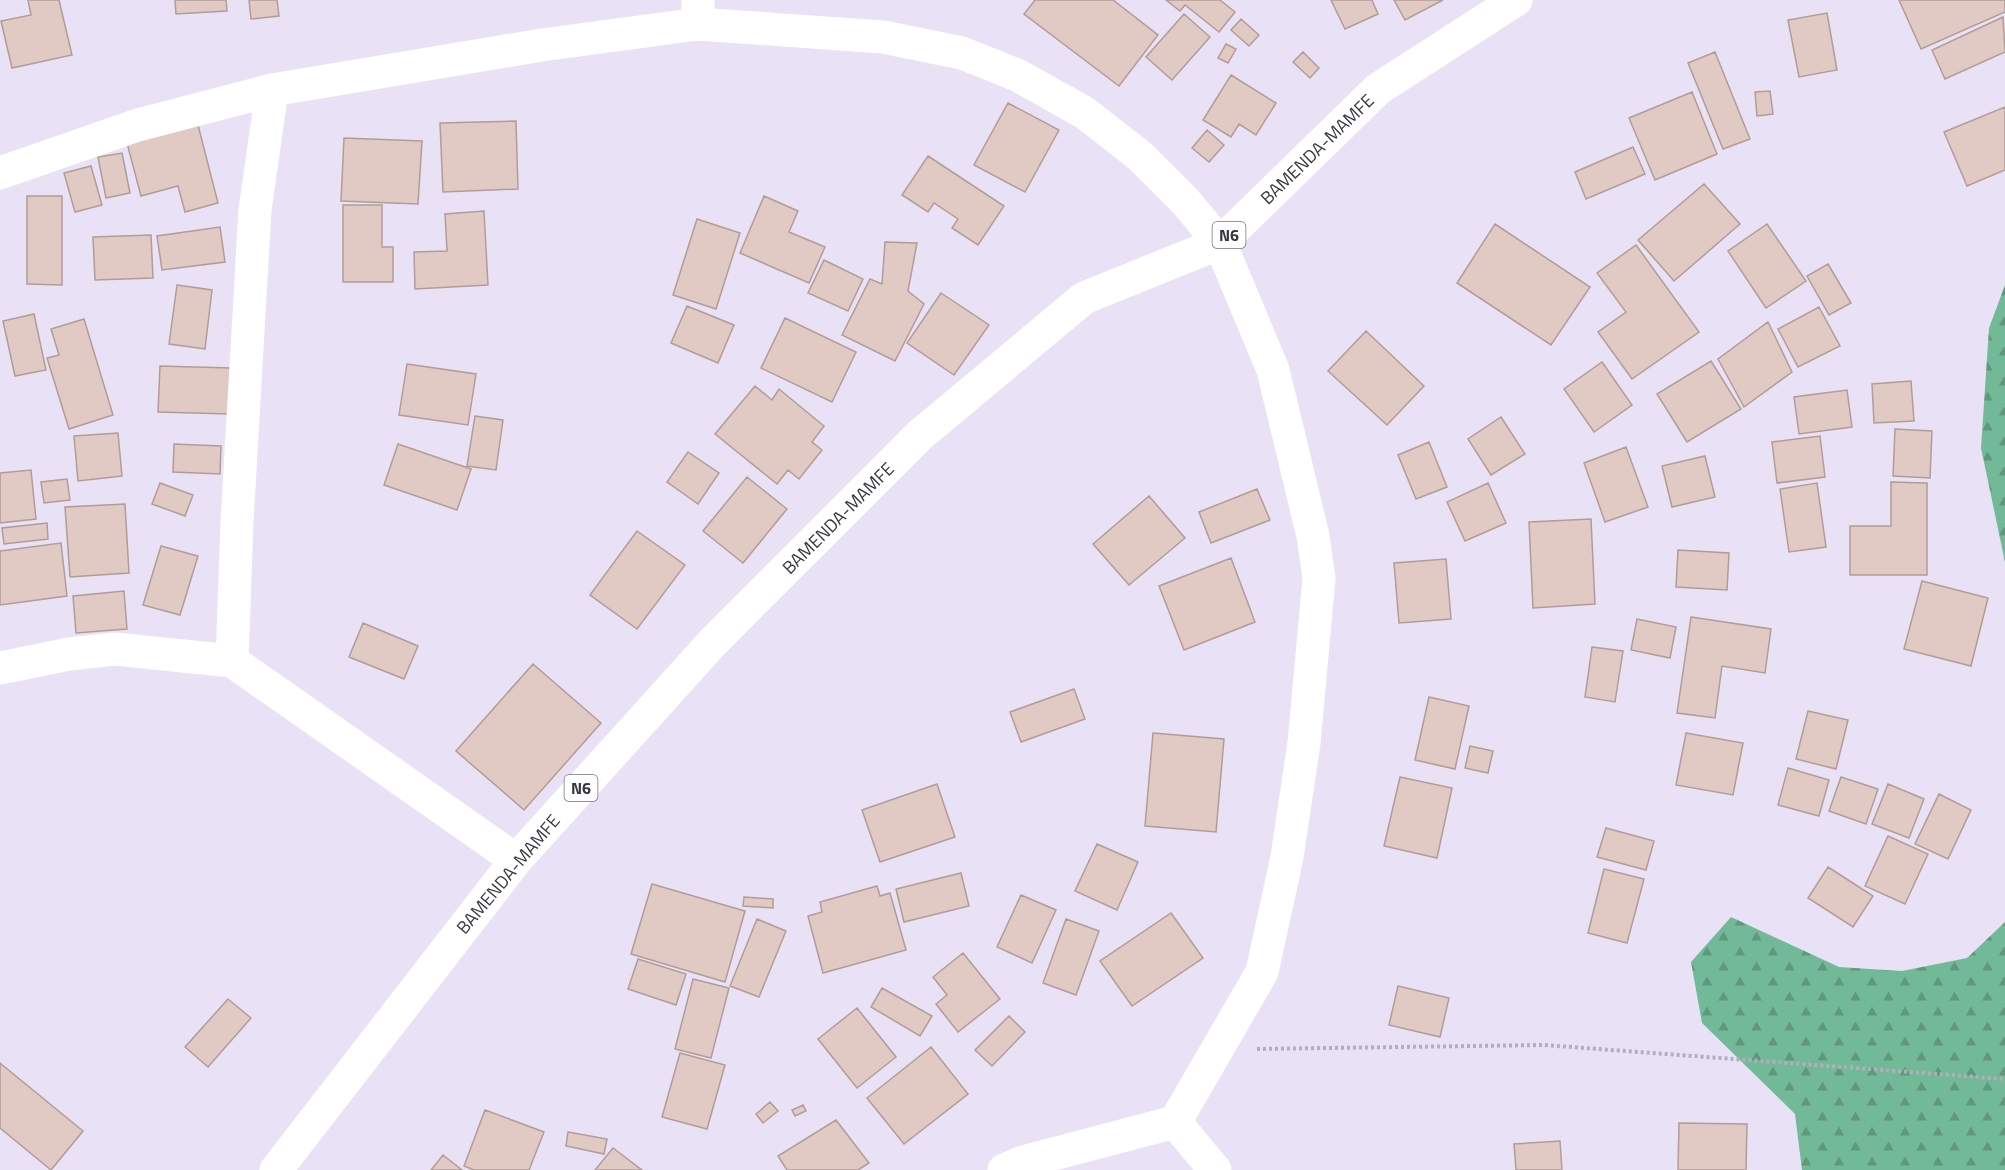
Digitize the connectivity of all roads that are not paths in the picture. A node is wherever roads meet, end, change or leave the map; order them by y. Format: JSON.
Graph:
{"nodes":[{"id":1,"x":1516,"y":0,"type":"edge"},
{"id":2,"x":698,"y":12,"type":"edge"},
{"id":3,"x":272,"y":90,"type":"junction"},
{"id":4,"x":0,"y":173,"type":"edge"},
{"id":5,"x":1220,"y":243,"type":"junction"},
{"id":6,"x":232,"y":661,"type":"junction"},
{"id":7,"x":0,"y":668,"type":"edge"},
{"id":8,"x":516,"y":860,"type":"junction"},
{"id":9,"x":1175,"y":1122,"type":"junction"},
{"id":10,"x":276,"y":1170,"type":"edge"},
{"id":11,"x":1004,"y":1170,"type":"edge"},
{"id":12,"x":1215,"y":1170,"type":"edge"}],
"edges":[{"from":1,"to":5,"type":"main road","name":"BAMENDA-MAMFE","number":"N6"},
{"from":2,"to":3,"type":"main road"},
{"from":2,"to":5,"type":"main road"},
{"from":3,"to":4,"type":"main road"},
{"from":3,"to":6,"type":"main road"},
{"from":5,"to":8,"type":"main road","name":"BAMENDA-MAMFE","number":"N6"},
{"from":5,"to":9,"type":"main road"},
{"from":6,"to":7,"type":"main road"},
{"from":6,"to":8,"type":"main road"},
{"from":8,"to":10,"type":"main road","name":"BAMENDA-MAMFE","number":"N6"},
{"from":9,"to":11,"type":"main road"},
{"from":9,"to":12,"type":"main road"}]}
